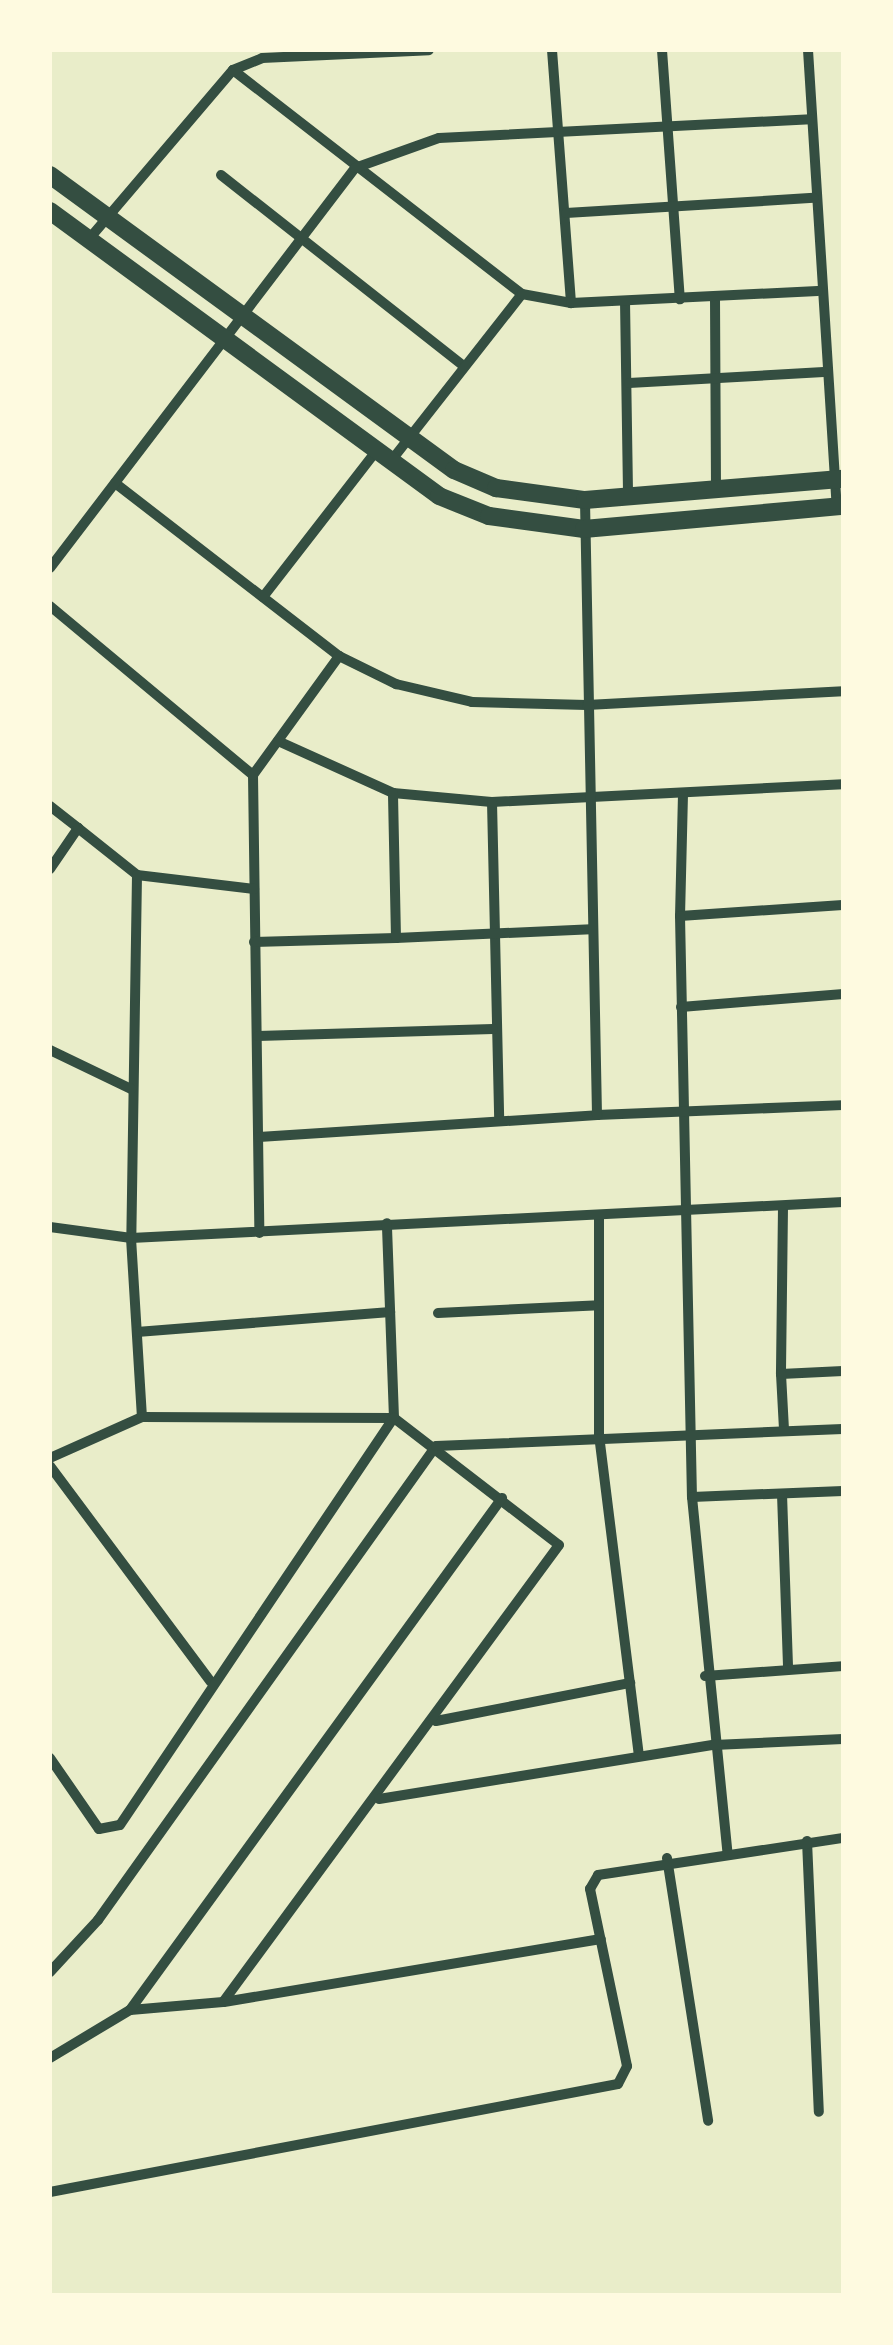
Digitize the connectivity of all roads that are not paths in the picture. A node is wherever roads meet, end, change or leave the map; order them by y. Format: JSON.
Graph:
{"nodes":[{"id":1,"x":429,"y":50,"type":"edge"},
{"id":2,"x":552,"y":50,"type":"edge"},
{"id":3,"x":662,"y":50,"type":"edge"},
{"id":4,"x":808,"y":50,"type":"edge"},
{"id":5,"x":233,"y":70,"type":"junction"},
{"id":6,"x":811,"y":119,"type":"junction"},
{"id":7,"x":667,"y":125,"type":"junction"},
{"id":8,"x":561,"y":128,"type":"junction"},
{"id":9,"x":354,"y":168,"type":"junction"},
{"id":10,"x":50,"y":175,"type":"edge"},
{"id":11,"x":221,"y":175,"type":"dead end"},
{"id":12,"x":814,"y":198,"type":"junction"},
{"id":13,"x":673,"y":208,"type":"junction"},
{"id":14,"x":50,"y":211,"type":"edge"},
{"id":15,"x":566,"y":213,"type":"junction"},
{"id":16,"x":107,"y":216,"type":"junction"},
{"id":17,"x":298,"y":234,"type":"junction"},
{"id":18,"x":89,"y":238,"type":"junction"},
{"id":19,"x":818,"y":291,"type":"junction"},
{"id":20,"x":522,"y":294,"type":"junction"},
{"id":21,"x":715,"y":298,"type":"junction"},
{"id":22,"x":680,"y":299,"type":"junction"},
{"id":23,"x":625,"y":301,"type":"junction"},
{"id":24,"x":571,"y":303,"type":"junction"},
{"id":25,"x":241,"y":309,"type":"junction"},
{"id":26,"x":224,"y":332,"type":"junction"},
{"id":27,"x":464,"y":366,"type":"junction"},
{"id":28,"x":824,"y":372,"type":"junction"},
{"id":29,"x":715,"y":378,"type":"junction"},
{"id":30,"x":629,"y":383,"type":"junction"},
{"id":31,"x":409,"y":438,"type":"junction"},
{"id":32,"x":384,"y":455,"type":"junction"},
{"id":33,"x":839,"y":479,"type":"edge"},
{"id":34,"x":115,"y":483,"type":"junction"},
{"id":35,"x":716,"y":490,"type":"junction"},
{"id":36,"x":628,"y":497,"type":"junction"},
{"id":37,"x":584,"y":500,"type":"junction"},
{"id":38,"x":840,"y":506,"type":"edge"},
{"id":39,"x":584,"y":530,"type":"junction"},
{"id":40,"x":50,"y":568,"type":"edge"},
{"id":41,"x":263,"y":597,"type":"junction"},
{"id":42,"x":50,"y":606,"type":"edge"},
{"id":43,"x":339,"y":656,"type":"junction"},
{"id":44,"x":843,"y":690,"type":"edge"},
{"id":45,"x":587,"y":706,"type":"junction"},
{"id":46,"x":278,"y":741,"type":"junction"},
{"id":47,"x":253,"y":775,"type":"junction"},
{"id":48,"x":843,"y":784,"type":"edge"},
{"id":49,"x":393,"y":793,"type":"junction"},
{"id":50,"x":684,"y":794,"type":"junction"},
{"id":51,"x":589,"y":799,"type":"junction"},
{"id":52,"x":492,"y":802,"type":"junction"},
{"id":53,"x":50,"y":806,"type":"edge"},
{"id":54,"x":78,"y":828,"type":"junction"},
{"id":55,"x":50,"y":870,"type":"edge"},
{"id":56,"x":137,"y":875,"type":"junction"},
{"id":57,"x":254,"y":889,"type":"junction"},
{"id":58,"x":843,"y":904,"type":"edge"},
{"id":59,"x":680,"y":916,"type":"junction"},
{"id":60,"x":591,"y":929,"type":"junction"},
{"id":61,"x":491,"y":935,"type":"junction"},
{"id":62,"x":396,"y":938,"type":"junction"},
{"id":63,"x":254,"y":942,"type":"junction"},
{"id":64,"x":843,"y":994,"type":"edge"},
{"id":65,"x":681,"y":1007,"type":"junction"},
{"id":66,"x":494,"y":1029,"type":"junction"},
{"id":67,"x":258,"y":1036,"type":"junction"},
{"id":68,"x":50,"y":1050,"type":"edge"},
{"id":69,"x":132,"y":1088,"type":"junction"},
{"id":70,"x":843,"y":1105,"type":"edge"},
{"id":71,"x":597,"y":1115,"type":"junction"},
{"id":72,"x":680,"y":1116,"type":"junction"},
{"id":73,"x":498,"y":1121,"type":"junction"},
{"id":74,"x":259,"y":1137,"type":"junction"},
{"id":75,"x":843,"y":1202,"type":"edge"},
{"id":76,"x":783,"y":1207,"type":"junction"},
{"id":77,"x":681,"y":1212,"type":"junction"},
{"id":78,"x":599,"y":1215,"type":"junction"},
{"id":79,"x":387,"y":1223,"type":"junction"},
{"id":80,"x":50,"y":1226,"type":"edge"},
{"id":81,"x":259,"y":1233,"type":"junction"},
{"id":82,"x":131,"y":1238,"type":"junction"},
{"id":83,"x":599,"y":1305,"type":"junction"},
{"id":84,"x":390,"y":1312,"type":"junction"},
{"id":85,"x":438,"y":1313,"type":"dead end"},
{"id":86,"x":137,"y":1332,"type":"junction"},
{"id":87,"x":843,"y":1371,"type":"edge"},
{"id":88,"x":781,"y":1374,"type":"junction"},
{"id":89,"x":142,"y":1417,"type":"junction"},
{"id":90,"x":394,"y":1418,"type":"junction"},
{"id":91,"x":843,"y":1429,"type":"edge"},
{"id":92,"x":784,"y":1430,"type":"junction"},
{"id":93,"x":690,"y":1431,"type":"junction"},
{"id":94,"x":600,"y":1435,"type":"junction"},
{"id":95,"x":436,"y":1446,"type":"junction"},
{"id":96,"x":50,"y":1458,"type":"edge"},
{"id":97,"x":50,"y":1466,"type":"edge"},
{"id":98,"x":843,"y":1491,"type":"edge"},
{"id":99,"x":782,"y":1494,"type":"junction"},
{"id":100,"x":692,"y":1497,"type":"junction"},
{"id":101,"x":502,"y":1498,"type":"junction"},
{"id":102,"x":843,"y":1666,"type":"edge"},
{"id":103,"x":788,"y":1670,"type":"junction"},
{"id":104,"x":705,"y":1676,"type":"junction"},
{"id":105,"x":212,"y":1682,"type":"junction"},
{"id":106,"x":630,"y":1683,"type":"junction"},
{"id":107,"x":436,"y":1721,"type":"junction"},
{"id":108,"x":843,"y":1739,"type":"edge"},
{"id":109,"x":714,"y":1745,"type":"junction"},
{"id":110,"x":639,"y":1755,"type":"junction"},
{"id":111,"x":50,"y":1758,"type":"edge"},
{"id":112,"x":379,"y":1800,"type":"junction"},
{"id":113,"x":843,"y":1838,"type":"edge"},
{"id":114,"x":808,"y":1841,"type":"junction"},
{"id":115,"x":727,"y":1850,"type":"junction"},
{"id":116,"x":668,"y":1858,"type":"junction"},
{"id":117,"x":601,"y":1939,"type":"junction"},
{"id":118,"x":50,"y":1972,"type":"edge"},
{"id":119,"x":222,"y":2002,"type":"junction"},
{"id":120,"x":130,"y":2010,"type":"junction"},
{"id":121,"x":50,"y":2058,"type":"edge"},
{"id":122,"x":819,"y":2112,"type":"dead end"},
{"id":123,"x":708,"y":2122,"type":"dead end"},
{"id":124,"x":50,"y":2192,"type":"edge"}],
"edges":[{"from":1,"to":5,"type":"street"},
{"from":2,"to":8,"type":"street"},
{"from":3,"to":7,"type":"street"},
{"from":4,"to":6,"type":"street"},
{"from":5,"to":9,"type":"street"},
{"from":5,"to":16,"type":"street"},
{"from":6,"to":7,"type":"street"},
{"from":6,"to":12,"type":"street"},
{"from":7,"to":8,"type":"street"},
{"from":7,"to":13,"type":"street"},
{"from":8,"to":9,"type":"street"},
{"from":8,"to":15,"type":"street"},
{"from":9,"to":17,"type":"street"},
{"from":9,"to":20,"type":"street"},
{"from":10,"to":16,"type":"street"},
{"from":11,"to":17,"type":"street"},
{"from":12,"to":13,"type":"street"},
{"from":12,"to":19,"type":"street"},
{"from":13,"to":15,"type":"street"},
{"from":13,"to":22,"type":"street"},
{"from":14,"to":18,"type":"street"},
{"from":15,"to":24,"type":"street"},
{"from":16,"to":18,"type":"street"},
{"from":16,"to":25,"type":"street"},
{"from":17,"to":25,"type":"street"},
{"from":17,"to":27,"type":"street"},
{"from":18,"to":26,"type":"street"},
{"from":19,"to":21,"type":"street"},
{"from":19,"to":28,"type":"street"},
{"from":20,"to":24,"type":"street"},
{"from":20,"to":27,"type":"street"},
{"from":21,"to":22,"type":"street"},
{"from":21,"to":29,"type":"street"},
{"from":22,"to":23,"type":"street"},
{"from":23,"to":24,"type":"street"},
{"from":23,"to":30,"type":"street"},
{"from":25,"to":26,"type":"street"},
{"from":25,"to":31,"type":"street"},
{"from":26,"to":32,"type":"street"},
{"from":26,"to":34,"type":"street"},
{"from":27,"to":31,"type":"street"},
{"from":28,"to":29,"type":"street"},
{"from":28,"to":33,"type":"street"},
{"from":29,"to":30,"type":"street"},
{"from":29,"to":35,"type":"street"},
{"from":30,"to":36,"type":"street"},
{"from":31,"to":32,"type":"street"},
{"from":31,"to":37,"type":"street"},
{"from":32,"to":39,"type":"street"},
{"from":32,"to":41,"type":"street"},
{"from":33,"to":35,"type":"street"},
{"from":33,"to":38,"type":"street"},
{"from":34,"to":40,"type":"street"},
{"from":34,"to":41,"type":"street"},
{"from":35,"to":36,"type":"street"},
{"from":36,"to":37,"type":"street"},
{"from":37,"to":39,"type":"street"},
{"from":38,"to":39,"type":"street"},
{"from":39,"to":45,"type":"street"},
{"from":41,"to":43,"type":"street"},
{"from":42,"to":47,"type":"street"},
{"from":43,"to":45,"type":"street"},
{"from":43,"to":46,"type":"street"},
{"from":44,"to":45,"type":"street"},
{"from":45,"to":51,"type":"street"},
{"from":46,"to":47,"type":"street"},
{"from":46,"to":49,"type":"street"},
{"from":47,"to":57,"type":"street"},
{"from":48,"to":50,"type":"street"},
{"from":49,"to":52,"type":"street"},
{"from":49,"to":62,"type":"street"},
{"from":50,"to":51,"type":"street"},
{"from":50,"to":59,"type":"street"},
{"from":51,"to":52,"type":"street"},
{"from":51,"to":60,"type":"street"},
{"from":52,"to":61,"type":"street"},
{"from":53,"to":54,"type":"street"},
{"from":54,"to":55,"type":"street"},
{"from":54,"to":56,"type":"street"},
{"from":56,"to":57,"type":"street"},
{"from":56,"to":69,"type":"street"},
{"from":57,"to":63,"type":"street"},
{"from":58,"to":59,"type":"street"},
{"from":59,"to":65,"type":"street"},
{"from":60,"to":61,"type":"street"},
{"from":60,"to":71,"type":"street"},
{"from":61,"to":62,"type":"street"},
{"from":61,"to":66,"type":"street"},
{"from":62,"to":63,"type":"street"},
{"from":63,"to":67,"type":"street"},
{"from":64,"to":65,"type":"street"},
{"from":65,"to":72,"type":"street"},
{"from":66,"to":67,"type":"street"},
{"from":66,"to":73,"type":"street"},
{"from":67,"to":74,"type":"street"},
{"from":68,"to":69,"type":"street"},
{"from":69,"to":82,"type":"street"},
{"from":70,"to":72,"type":"street"},
{"from":71,"to":72,"type":"street"},
{"from":71,"to":73,"type":"street"},
{"from":72,"to":77,"type":"street"},
{"from":73,"to":74,"type":"street"},
{"from":74,"to":81,"type":"street"},
{"from":75,"to":76,"type":"street"},
{"from":76,"to":77,"type":"street"},
{"from":76,"to":88,"type":"street"},
{"from":77,"to":78,"type":"street"},
{"from":77,"to":93,"type":"street"},
{"from":78,"to":79,"type":"street"},
{"from":78,"to":83,"type":"street"},
{"from":79,"to":81,"type":"street"},
{"from":79,"to":84,"type":"street"},
{"from":80,"to":82,"type":"street"},
{"from":81,"to":82,"type":"street"},
{"from":82,"to":86,"type":"street"},
{"from":83,"to":85,"type":"street"},
{"from":83,"to":94,"type":"street"},
{"from":84,"to":86,"type":"street"},
{"from":84,"to":90,"type":"street"},
{"from":86,"to":89,"type":"street"},
{"from":87,"to":88,"type":"street"},
{"from":88,"to":92,"type":"street"},
{"from":89,"to":90,"type":"street"},
{"from":89,"to":96,"type":"street"},
{"from":90,"to":95,"type":"street"},
{"from":90,"to":105,"type":"street"},
{"from":91,"to":92,"type":"street"},
{"from":92,"to":93,"type":"street"},
{"from":93,"to":94,"type":"street"},
{"from":93,"to":100,"type":"street"},
{"from":94,"to":95,"type":"street"},
{"from":94,"to":106,"type":"street"},
{"from":95,"to":101,"type":"street"},
{"from":95,"to":118,"type":"street"},
{"from":97,"to":105,"type":"street"},
{"from":98,"to":99,"type":"street"},
{"from":99,"to":100,"type":"street"},
{"from":99,"to":103,"type":"street"},
{"from":100,"to":104,"type":"street"},
{"from":101,"to":107,"type":"street"},
{"from":101,"to":120,"type":"street"},
{"from":102,"to":103,"type":"street"},
{"from":103,"to":104,"type":"street"},
{"from":104,"to":109,"type":"street"},
{"from":105,"to":111,"type":"street"},
{"from":106,"to":107,"type":"street"},
{"from":106,"to":110,"type":"street"},
{"from":107,"to":112,"type":"street"},
{"from":108,"to":109,"type":"street"},
{"from":109,"to":110,"type":"street"},
{"from":109,"to":115,"type":"street"},
{"from":110,"to":112,"type":"street"},
{"from":112,"to":119,"type":"street"},
{"from":113,"to":114,"type":"street"},
{"from":114,"to":115,"type":"street"},
{"from":114,"to":122,"type":"street"},
{"from":115,"to":116,"type":"street"},
{"from":116,"to":117,"type":"street"},
{"from":116,"to":123,"type":"street"},
{"from":117,"to":119,"type":"street"},
{"from":117,"to":124,"type":"street"},
{"from":119,"to":120,"type":"street"},
{"from":120,"to":121,"type":"street"}]}
